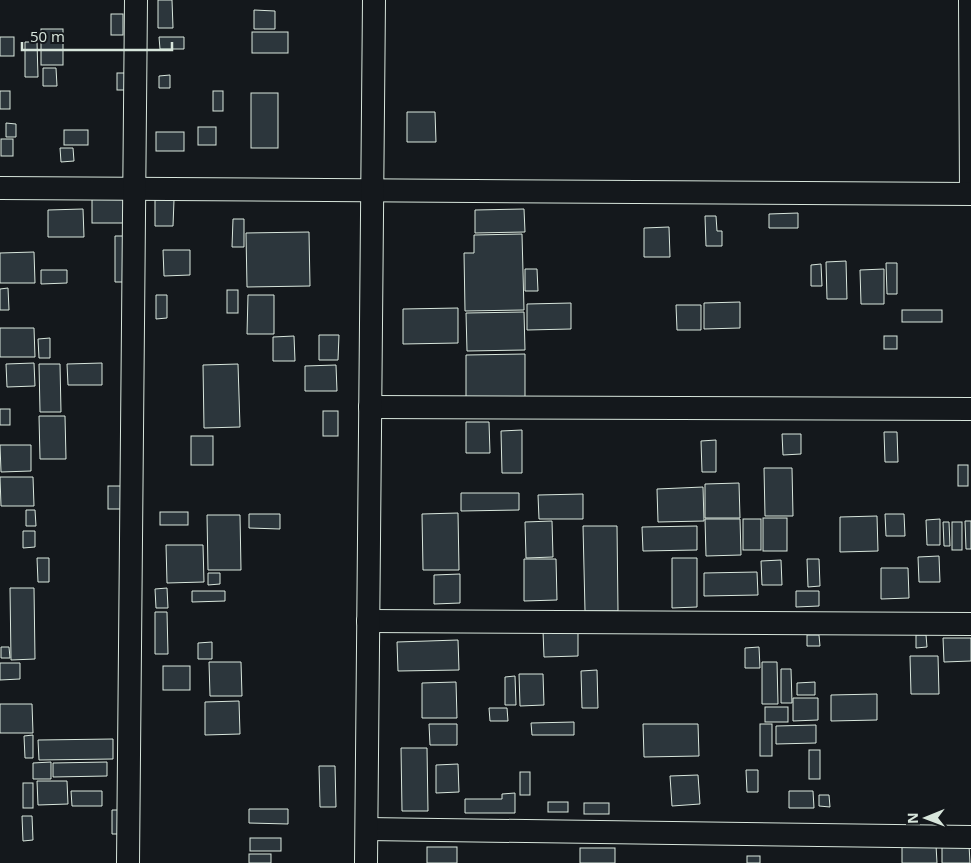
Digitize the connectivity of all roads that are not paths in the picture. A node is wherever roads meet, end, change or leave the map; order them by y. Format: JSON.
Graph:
{"nodes":[{"id":1,"x":136,"y":0,"type":"edge"},
{"id":2,"x":374,"y":0,"type":"edge"},
{"id":3,"x":970,"y":0,"type":"edge"},
{"id":4,"x":0,"y":188,"type":"edge"},
{"id":5,"x":134,"y":188,"type":"junction"},
{"id":6,"x":372,"y":190,"type":"junction"},
{"id":7,"x":971,"y":194,"type":"edge"},
{"id":8,"x":370,"y":407,"type":"junction"},
{"id":9,"x":971,"y":409,"type":"edge"},
{"id":10,"x":368,"y":621,"type":"junction"},
{"id":11,"x":971,"y":624,"type":"edge"},
{"id":12,"x":367,"y":829,"type":"junction"},
{"id":13,"x":971,"y":837,"type":"edge"},
{"id":14,"x":128,"y":863,"type":"edge"},
{"id":15,"x":366,"y":863,"type":"edge"}],
"edges":[{"from":1,"to":5,"type":"street"},
{"from":2,"to":6,"type":"street"},
{"from":3,"to":7,"type":"street"},
{"from":4,"to":5,"type":"street"},
{"from":5,"to":6,"type":"street"},
{"from":5,"to":14,"type":"street"},
{"from":6,"to":7,"type":"street"},
{"from":6,"to":8,"type":"street"},
{"from":8,"to":9,"type":"street"},
{"from":8,"to":10,"type":"street"},
{"from":10,"to":11,"type":"street"},
{"from":10,"to":12,"type":"street"},
{"from":12,"to":13,"type":"street"},
{"from":12,"to":15,"type":"street"}]}
